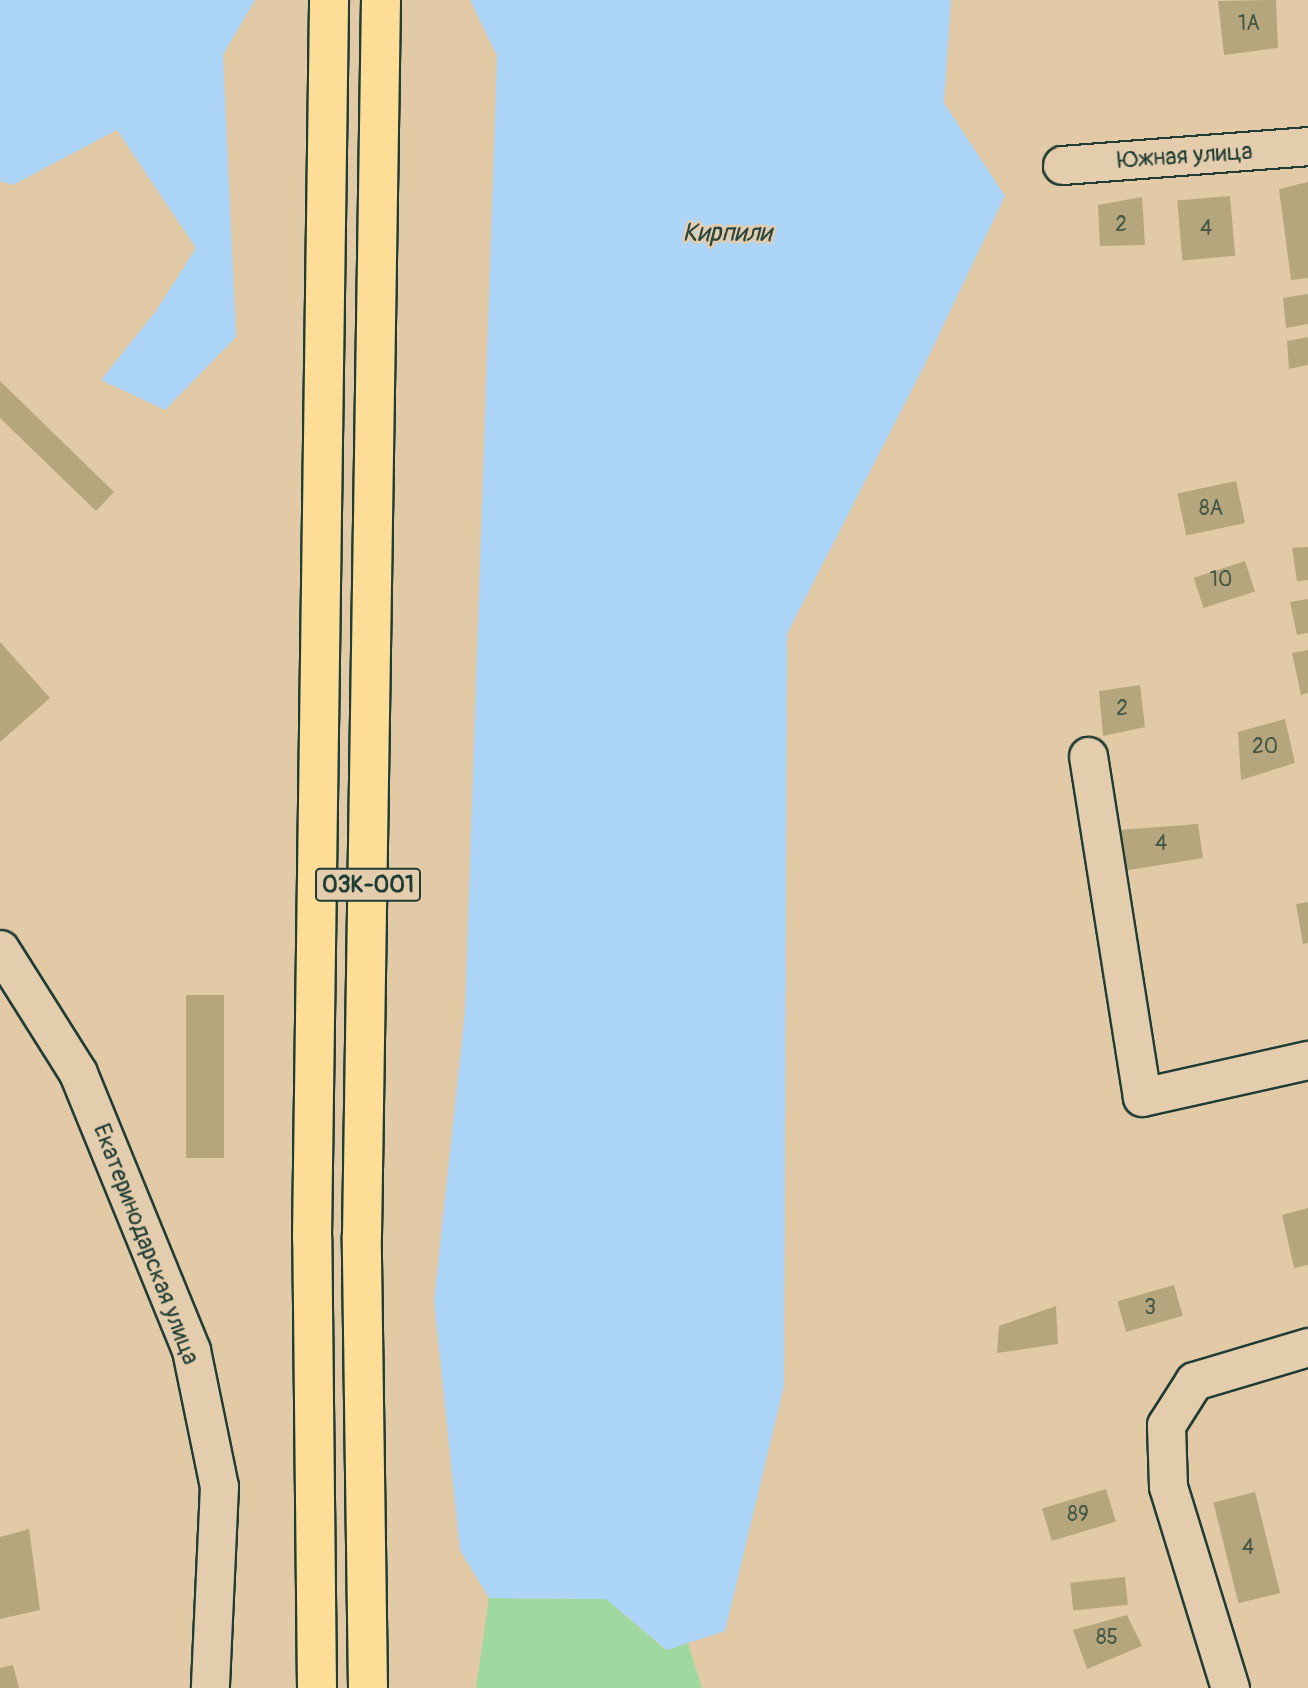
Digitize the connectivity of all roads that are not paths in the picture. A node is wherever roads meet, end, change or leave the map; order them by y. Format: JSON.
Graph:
{"nodes":[{"id":1,"x":329,"y":0,"type":"edge"},
{"id":2,"x":381,"y":0,"type":"edge"},
{"id":3,"x":1308,"y":146,"type":"edge"},
{"id":4,"x":1062,"y":165,"type":"dead end"},
{"id":5,"x":1088,"y":756,"type":"dead end"},
{"id":6,"x":0,"y":949,"type":"edge"},
{"id":7,"x":1308,"y":1060,"type":"edge"},
{"id":8,"x":1308,"y":1347,"type":"edge"},
{"id":9,"x":210,"y":1688,"type":"edge"},
{"id":10,"x":317,"y":1688,"type":"edge"},
{"id":11,"x":368,"y":1688,"type":"edge"},
{"id":12,"x":1230,"y":1688,"type":"edge"}],
"edges":[{"from":1,"to":10,"type":"main road","number":"03К-001"},
{"from":2,"to":11,"type":"main road","number":"03К-001"},
{"from":3,"to":4,"type":"street","name":"Южная улица"},
{"from":5,"to":7,"type":"street"},
{"from":6,"to":9,"type":"street","name":"Екатеринодарская улица"},
{"from":8,"to":12,"type":"street"}]}
